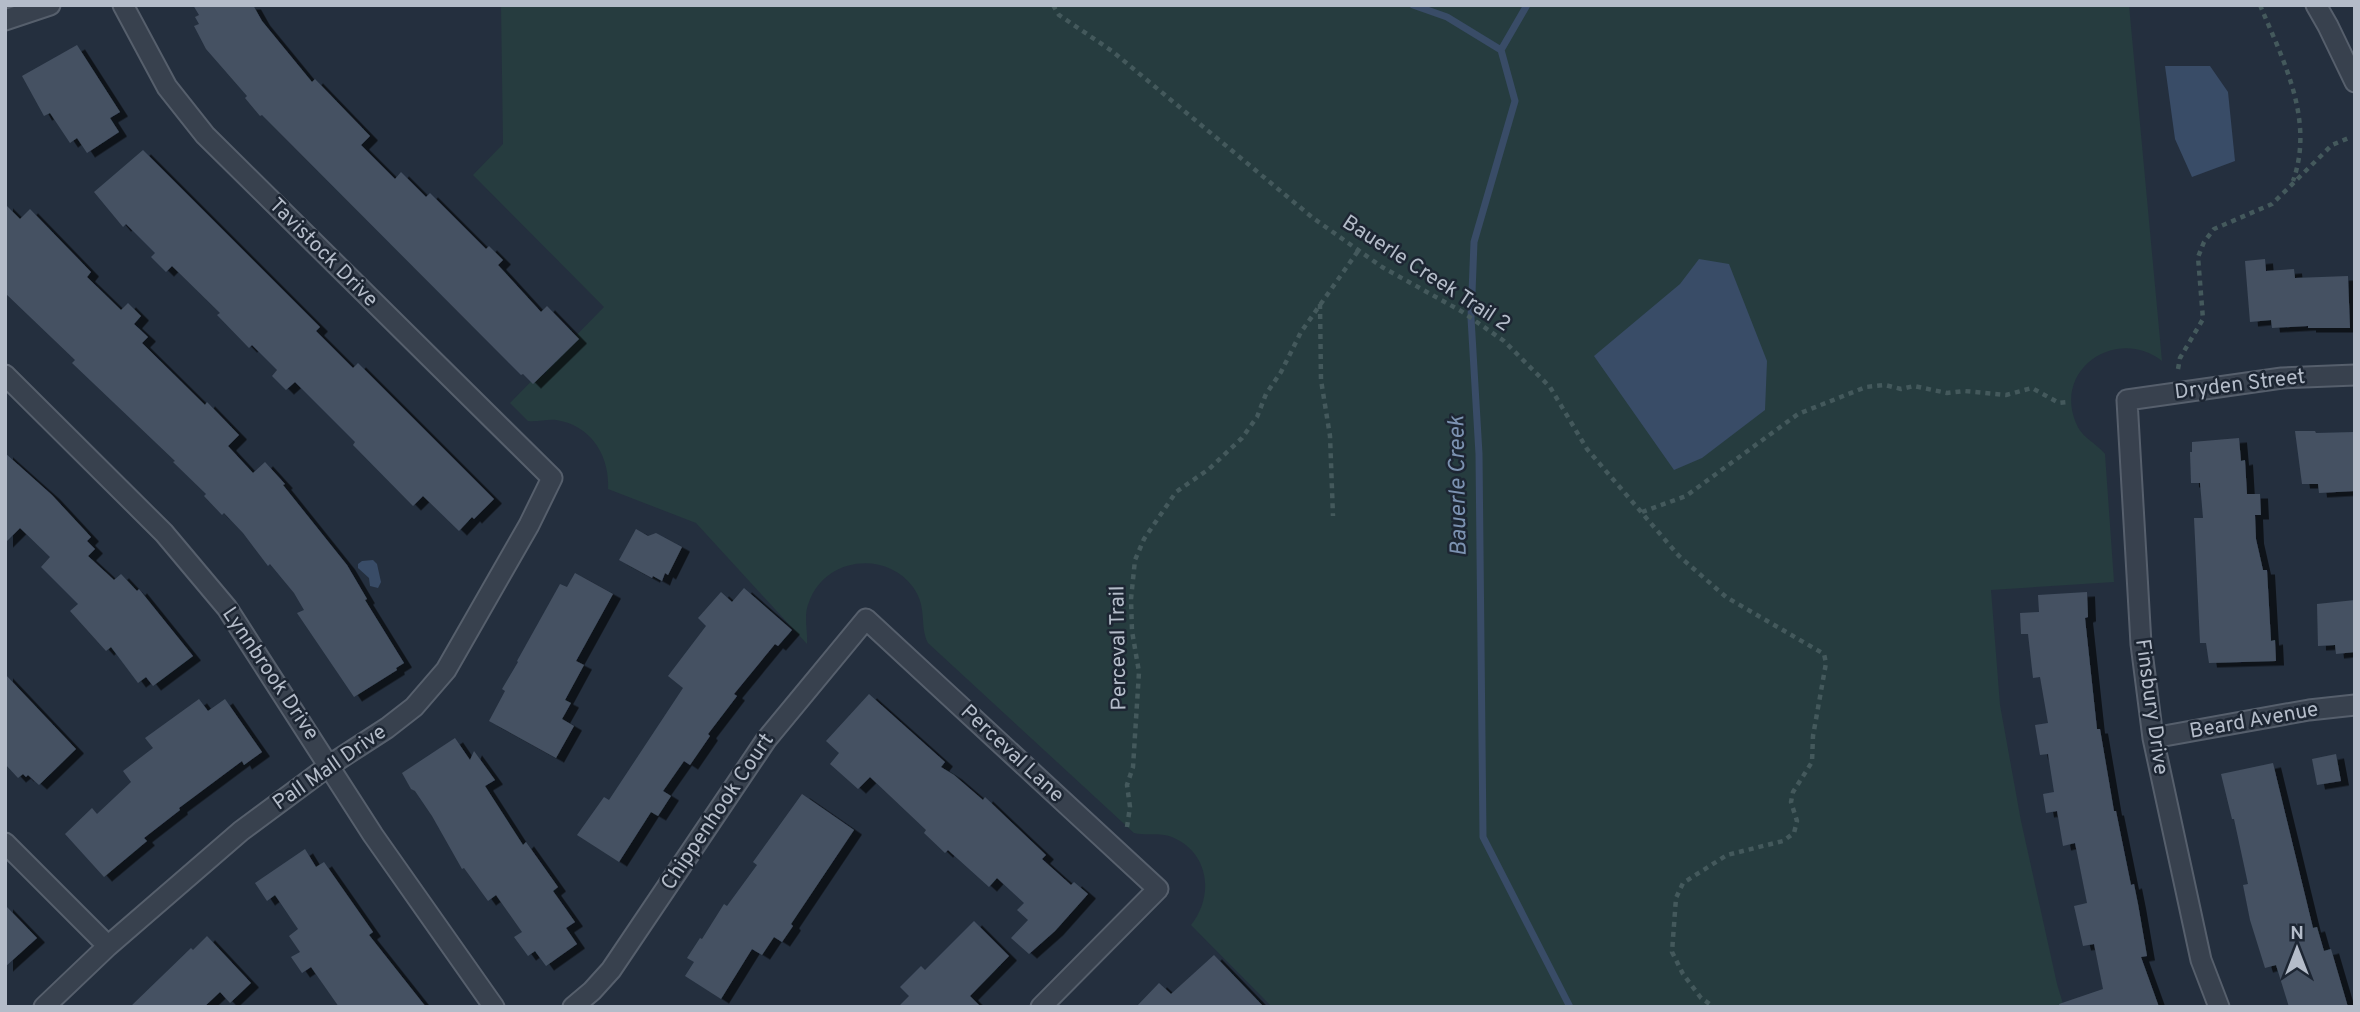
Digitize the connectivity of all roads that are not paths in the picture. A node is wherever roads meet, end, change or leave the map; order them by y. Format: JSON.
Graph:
{"nodes":[{"id":1,"x":50,"y":5,"type":"edge"},
{"id":2,"x":123,"y":5,"type":"edge"},
{"id":3,"x":2316,"y":5,"type":"edge"},
{"id":4,"x":5,"y":20,"type":"edge"},
{"id":5,"x":2355,"y":82,"type":"edge"},
{"id":6,"x":5,"y":375,"type":"edge"},
{"id":7,"x":2355,"y":375,"type":"edge"},
{"id":8,"x":2126,"y":400,"type":"joint"},
{"id":9,"x":552,"y":478,"type":"joint"},
{"id":10,"x":866,"y":619,"type":"joint"},
{"id":11,"x":2355,"y":705,"type":"edge"},
{"id":12,"x":2153,"y":738,"type":"junction"},
{"id":13,"x":330,"y":765,"type":"junction"},
{"id":14,"x":5,"y":843,"type":"edge"},
{"id":15,"x":108,"y":946,"type":"junction"},
{"id":16,"x":44,"y":1007,"type":"edge"},
{"id":17,"x":494,"y":1007,"type":"edge"},
{"id":18,"x":573,"y":1007,"type":"edge"},
{"id":19,"x":1041,"y":1007,"type":"edge"},
{"id":20,"x":2219,"y":1007,"type":"edge"}],
"edges":[{"from":1,"to":4,"type":"street"},
{"from":2,"to":9,"type":"street","name":"Tavistock Drive"},
{"from":3,"to":5,"type":"street"},
{"from":6,"to":13,"type":"street","name":"Lynnbrook Drive"},
{"from":7,"to":8,"type":"street","name":"Dryden Street"},
{"from":8,"to":12,"type":"street","name":"Finsbury Drive"},
{"from":9,"to":13,"type":"street","name":"Pall Mall Drive"},
{"from":10,"to":18,"type":"street","name":"Chippenhook Court"},
{"from":10,"to":19,"type":"street","name":"Perceval Lane"},
{"from":11,"to":12,"type":"street","name":"Beard Avenue"},
{"from":12,"to":20,"type":"street","name":"Finsbury Drive"},
{"from":13,"to":15,"type":"street","name":"Pall Mall Drive"},
{"from":13,"to":17,"type":"street","name":"Lynnbrook Drive"},
{"from":14,"to":15,"type":"street"},
{"from":15,"to":16,"type":"street","name":"Pall Mall Drive"}]}
